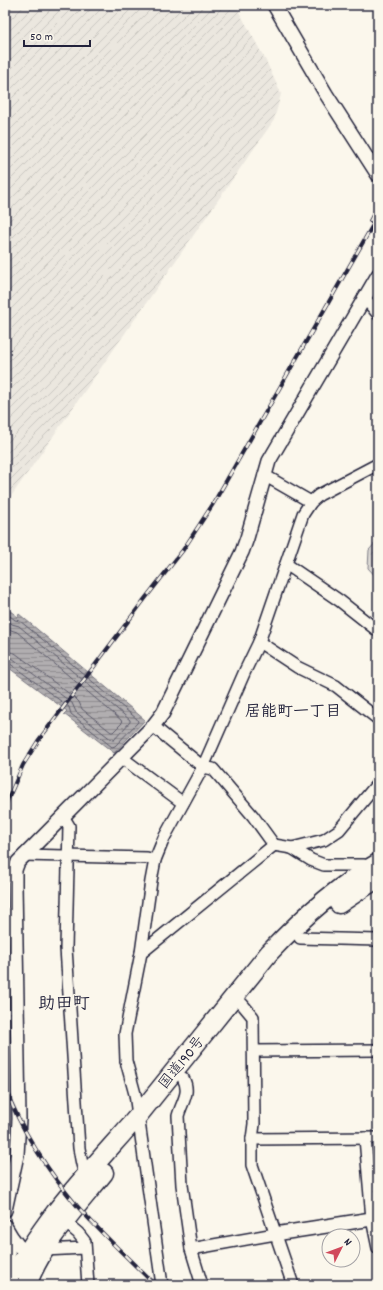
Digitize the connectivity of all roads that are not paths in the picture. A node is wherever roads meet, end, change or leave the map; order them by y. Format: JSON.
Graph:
{"nodes":[{"id":1,"x":274,"y":5,"type":"edge"},
{"id":2,"x":378,"y":175,"type":"edge"},
{"id":3,"x":378,"y":274,"type":"edge"},
{"id":4,"x":364,"y":297,"type":"junction"},
{"id":5,"x":378,"y":314,"type":"edge"},
{"id":6,"x":378,"y":464,"type":"edge"},
{"id":7,"x":264,"y":475,"type":"junction"},
{"id":8,"x":311,"y":502,"type":"junction"},
{"id":9,"x":286,"y":564,"type":"junction"},
{"id":10,"x":378,"y":631,"type":"edge"},
{"id":11,"x":259,"y":642,"type":"junction"},
{"id":12,"x":378,"y":719,"type":"edge"},
{"id":13,"x":153,"y":726,"type":"junction"},
{"id":14,"x":121,"y":757,"type":"junction"},
{"id":15,"x":204,"y":768,"type":"junction"},
{"id":16,"x":378,"y":783,"type":"edge"},
{"id":17,"x":183,"y":803,"type":"junction"},
{"id":18,"x":63,"y":816,"type":"junction"},
{"id":19,"x":274,"y":846,"type":"junction"},
{"id":20,"x":292,"y":848,"type":"junction"},
{"id":21,"x":24,"y":855,"type":"junction"},
{"id":22,"x":68,"y":855,"type":"junction"},
{"id":23,"x":156,"y":860,"type":"junction"},
{"id":24,"x":331,"y":865,"type":"junction"},
{"id":25,"x":376,"y":870,"type":"edge"},
{"id":26,"x":343,"y":886,"type":"junction"},
{"id":27,"x":300,"y":938,"type":"junction"},
{"id":28,"x":378,"y":940,"type":"edge"},
{"id":29,"x":141,"y":953,"type":"junction"},
{"id":30,"x":239,"y":1001,"type":"junction"},
{"id":31,"x":378,"y":1050,"type":"edge"},
{"id":32,"x":254,"y":1051,"type":"junction"},
{"id":33,"x":183,"y":1078,"type":"junction"},
{"id":34,"x":139,"y":1122,"type":"junction"},
{"id":35,"x":365,"y":1138,"type":"junction"},
{"id":36,"x":378,"y":1138,"type":"edge"},
{"id":37,"x":252,"y":1139,"type":"junction"},
{"id":38,"x":91,"y":1180,"type":"junction"},
{"id":39,"x":5,"y":1210,"type":"edge"},
{"id":40,"x":375,"y":1219,"type":"edge"},
{"id":41,"x":65,"y":1222,"type":"junction"},
{"id":42,"x":5,"y":1226,"type":"edge"},
{"id":43,"x":275,"y":1234,"type":"junction"},
{"id":44,"x":5,"y":1238,"type":"edge"},
{"id":45,"x":85,"y":1248,"type":"junction"},
{"id":46,"x":378,"y":1248,"type":"edge"},
{"id":47,"x":191,"y":1249,"type":"junction"},
{"id":48,"x":36,"y":1255,"type":"junction"},
{"id":49,"x":6,"y":1285,"type":"edge"},
{"id":50,"x":10,"y":1285,"type":"edge"},
{"id":51,"x":27,"y":1285,"type":"edge"},
{"id":52,"x":88,"y":1285,"type":"edge"},
{"id":53,"x":162,"y":1285,"type":"edge"},
{"id":54,"x":202,"y":1285,"type":"edge"},
{"id":55,"x":293,"y":1285,"type":"edge"}],
"edges":[{"from":1,"to":2,"type":"street"},
{"from":3,"to":4,"type":"street"},
{"from":4,"to":5,"type":"street"},
{"from":4,"to":7,"type":"street"},
{"from":6,"to":8,"type":"street"},
{"from":7,"to":8,"type":"street"},
{"from":7,"to":13,"type":"street"},
{"from":8,"to":9,"type":"street"},
{"from":9,"to":10,"type":"street"},
{"from":9,"to":11,"type":"street"},
{"from":11,"to":12,"type":"street"},
{"from":11,"to":15,"type":"street"},
{"from":13,"to":14,"type":"street"},
{"from":13,"to":15,"type":"street"},
{"from":14,"to":17,"type":"street"},
{"from":14,"to":18,"type":"street"},
{"from":15,"to":17,"type":"street"},
{"from":15,"to":19,"type":"street"},
{"from":16,"to":20,"type":"street"},
{"from":17,"to":23,"type":"street"},
{"from":18,"to":21,"type":"street"},
{"from":18,"to":22,"type":"street"},
{"from":19,"to":20,"type":"street"},
{"from":19,"to":29,"type":"street"},
{"from":20,"to":24,"type":"street"},
{"from":21,"to":22,"type":"street"},
{"from":21,"to":39,"type":"street"},
{"from":22,"to":23,"type":"street"},
{"from":22,"to":38,"type":"street"},
{"from":23,"to":29,"type":"street"},
{"from":24,"to":25,"type":"street"},
{"from":24,"to":26,"type":"street"},
{"from":25,"to":26,"type":"highway","name":"国道190号"},
{"from":25,"to":27,"type":"highway","name":"国道190号"},
{"from":26,"to":30,"type":"highway","name":"国道190号"},
{"from":27,"to":28,"type":"street"},
{"from":27,"to":30,"type":"highway","name":"国道190号"},
{"from":29,"to":34,"type":"street"},
{"from":30,"to":32,"type":"street"},
{"from":30,"to":33,"type":"highway","name":"国道190号"},
{"from":30,"to":34,"type":"highway","name":"国道190号"},
{"from":31,"to":32,"type":"street"},
{"from":32,"to":37,"type":"street"},
{"from":33,"to":34,"type":"highway","name":"国道190号"},
{"from":33,"to":47,"type":"street"},
{"from":34,"to":38,"type":"highway","name":"国道190号"},
{"from":34,"to":53,"type":"street"},
{"from":35,"to":36,"type":"street"},
{"from":35,"to":37,"type":"street"},
{"from":35,"to":40,"type":"street"},
{"from":37,"to":43,"type":"street"},
{"from":38,"to":41,"type":"highway","name":"国道190号"},
{"from":38,"to":48,"type":"highway","name":"国道190号"},
{"from":40,"to":43,"type":"street"},
{"from":40,"to":46,"type":"street"},
{"from":41,"to":45,"type":"street"},
{"from":41,"to":48,"type":"highway","name":"国道190号"},
{"from":42,"to":48,"type":"street"},
{"from":43,"to":47,"type":"street"},
{"from":43,"to":55,"type":"street"},
{"from":44,"to":49,"type":"highway"},
{"from":45,"to":48,"type":"street"},
{"from":45,"to":52,"type":"street"},
{"from":47,"to":54,"type":"street"},
{"from":48,"to":50,"type":"highway","name":"国道190号"},
{"from":48,"to":51,"type":"highway","name":"国道190号"}]}
